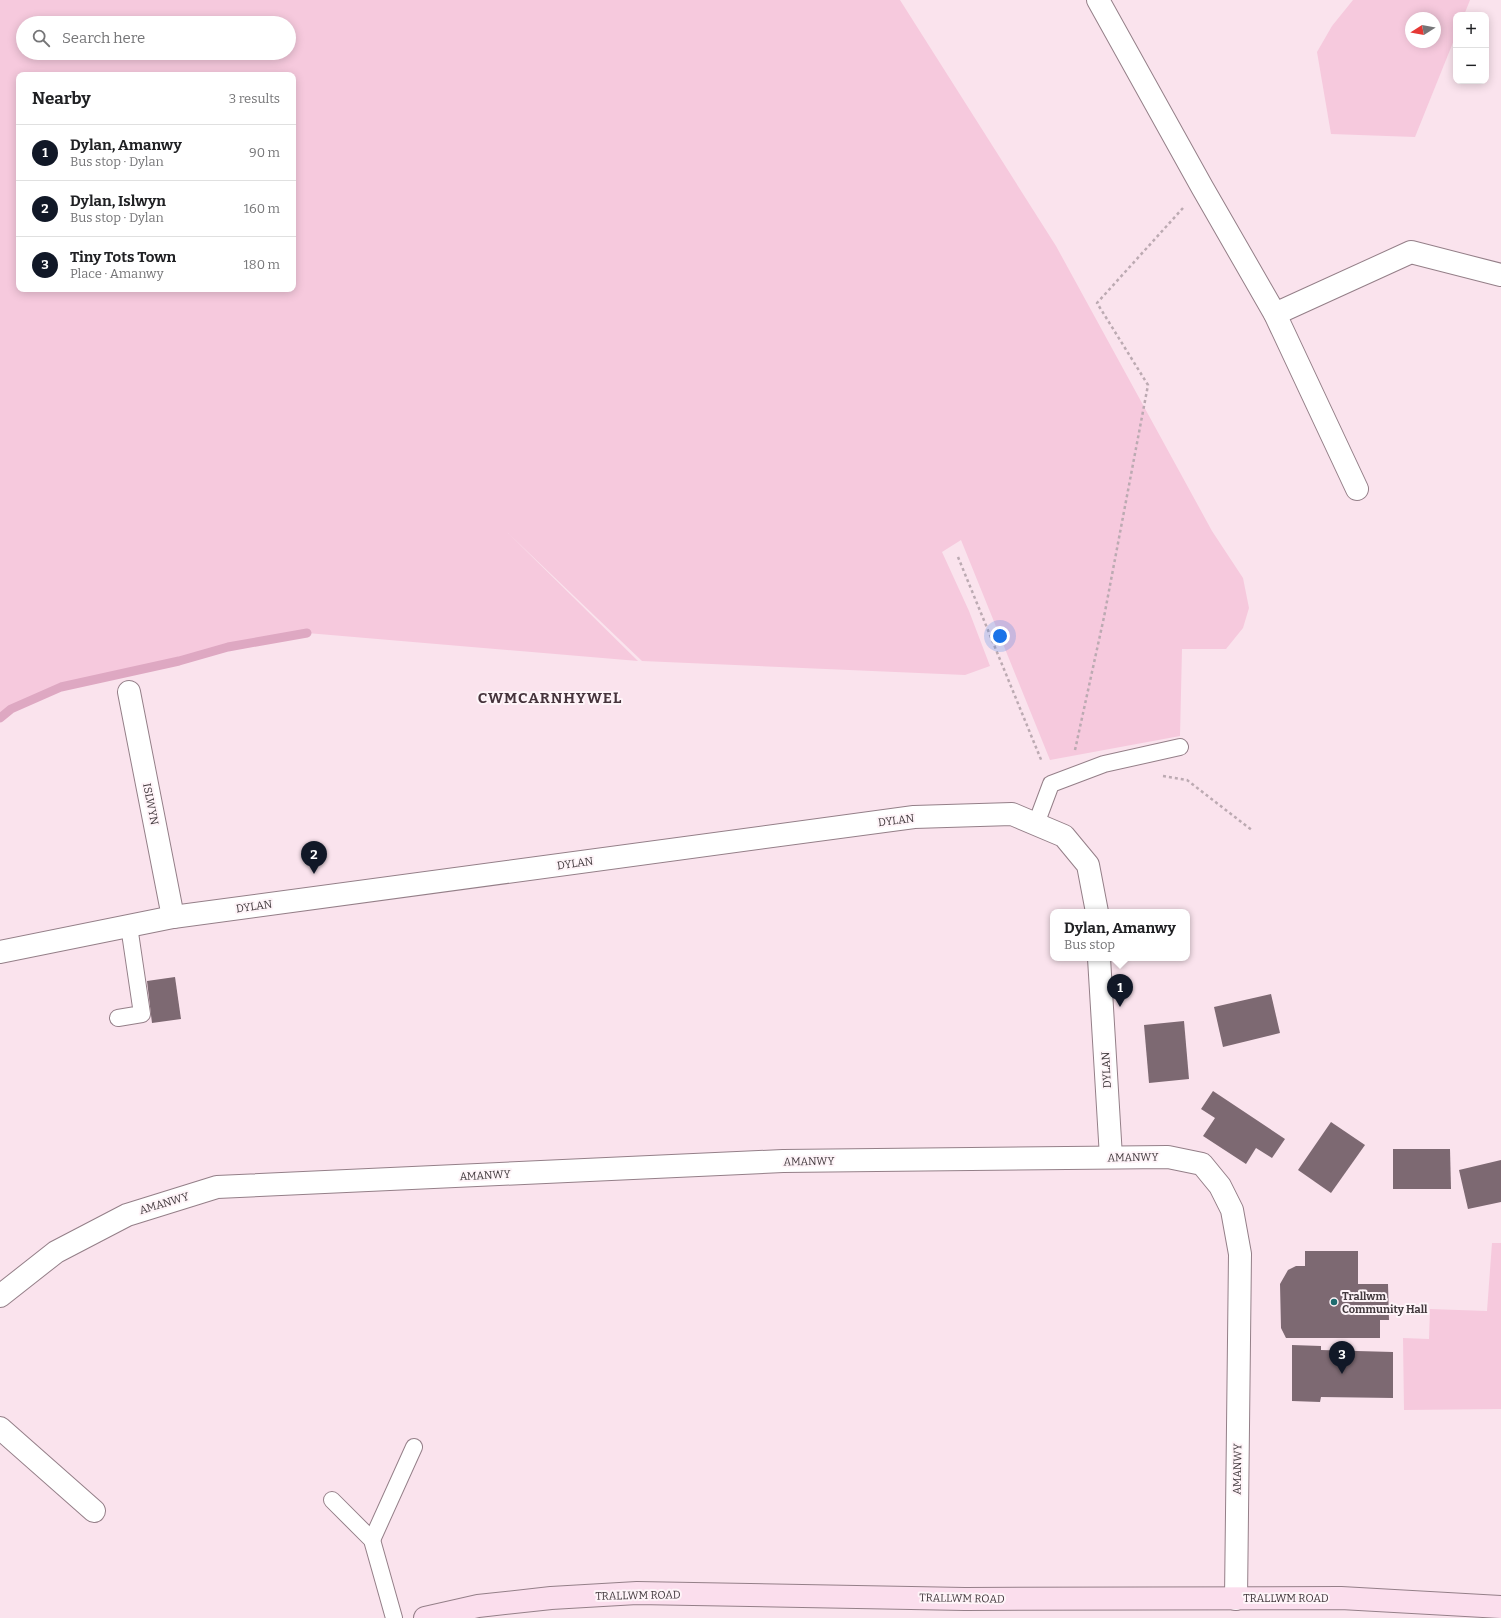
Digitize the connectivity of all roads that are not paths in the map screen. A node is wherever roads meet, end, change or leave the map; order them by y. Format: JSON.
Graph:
{"nodes":[{"id":1,"x":1098,"y":0,"type":"edge"},
{"id":2,"x":1501,"y":275,"type":"edge"},
{"id":3,"x":1275,"y":314,"type":"junction"},
{"id":4,"x":1357,"y":489,"type":"dead end"},
{"id":5,"x":129,"y":692,"type":"dead end"},
{"id":6,"x":1180,"y":746,"type":"dead end"},
{"id":7,"x":1036,"y":824,"type":"junction"},
{"id":8,"x":1096,"y":909,"type":"edge"},
{"id":9,"x":173,"y":917,"type":"junction"},
{"id":10,"x":129,"y":926,"type":"junction"},
{"id":11,"x":0,"y":952,"type":"edge"},
{"id":12,"x":1099,"y":961,"type":"edge"},
{"id":13,"x":118,"y":1018,"type":"dead end"},
{"id":14,"x":1111,"y":1157,"type":"junction"},
{"id":15,"x":0,"y":1296,"type":"edge"},
{"id":16,"x":0,"y":1428,"type":"edge"},
{"id":17,"x":414,"y":1447,"type":"dead end"},
{"id":18,"x":332,"y":1500,"type":"dead end"},
{"id":19,"x":94,"y":1510,"type":"dead end"},
{"id":20,"x":372,"y":1540,"type":"junction"},
{"id":21,"x":1236,"y":1599,"type":"junction"},
{"id":22,"x":1501,"y":1607,"type":"edge"},
{"id":23,"x":1449,"y":1611,"type":"edge"},
{"id":24,"x":394,"y":1618,"type":"edge"},
{"id":25,"x":425,"y":1618,"type":"edge"}],
"edges":[{"from":1,"to":3,"type":"street"},
{"from":2,"to":3,"type":"street"},
{"from":3,"to":4,"type":"street"},
{"from":5,"to":9,"type":"street","name":"ISLWYN"},
{"from":6,"to":7,"type":"lane"},
{"from":7,"to":8,"type":"street","name":"DYLAN"},
{"from":7,"to":9,"type":"street","name":"DYLAN"},
{"from":9,"to":10,"type":"street","name":"DYLAN"},
{"from":10,"to":11,"type":"street","name":"DYLAN"},
{"from":10,"to":13,"type":"lane"},
{"from":12,"to":14,"type":"street","name":"DYLAN"},
{"from":14,"to":15,"type":"street","name":"AMANWY"},
{"from":14,"to":21,"type":"street","name":"AMANWY"},
{"from":16,"to":19,"type":"street"},
{"from":17,"to":20,"type":"lane"},
{"from":18,"to":20,"type":"lane"},
{"from":20,"to":24,"type":"lane"},
{"from":21,"to":23,"type":"street","name":"TRALLWM ROAD"},
{"from":21,"to":25,"type":"street","name":"TRALLWM ROAD"},
{"from":22,"to":23,"type":"street","name":"TRALLWM ROAD"}]}
